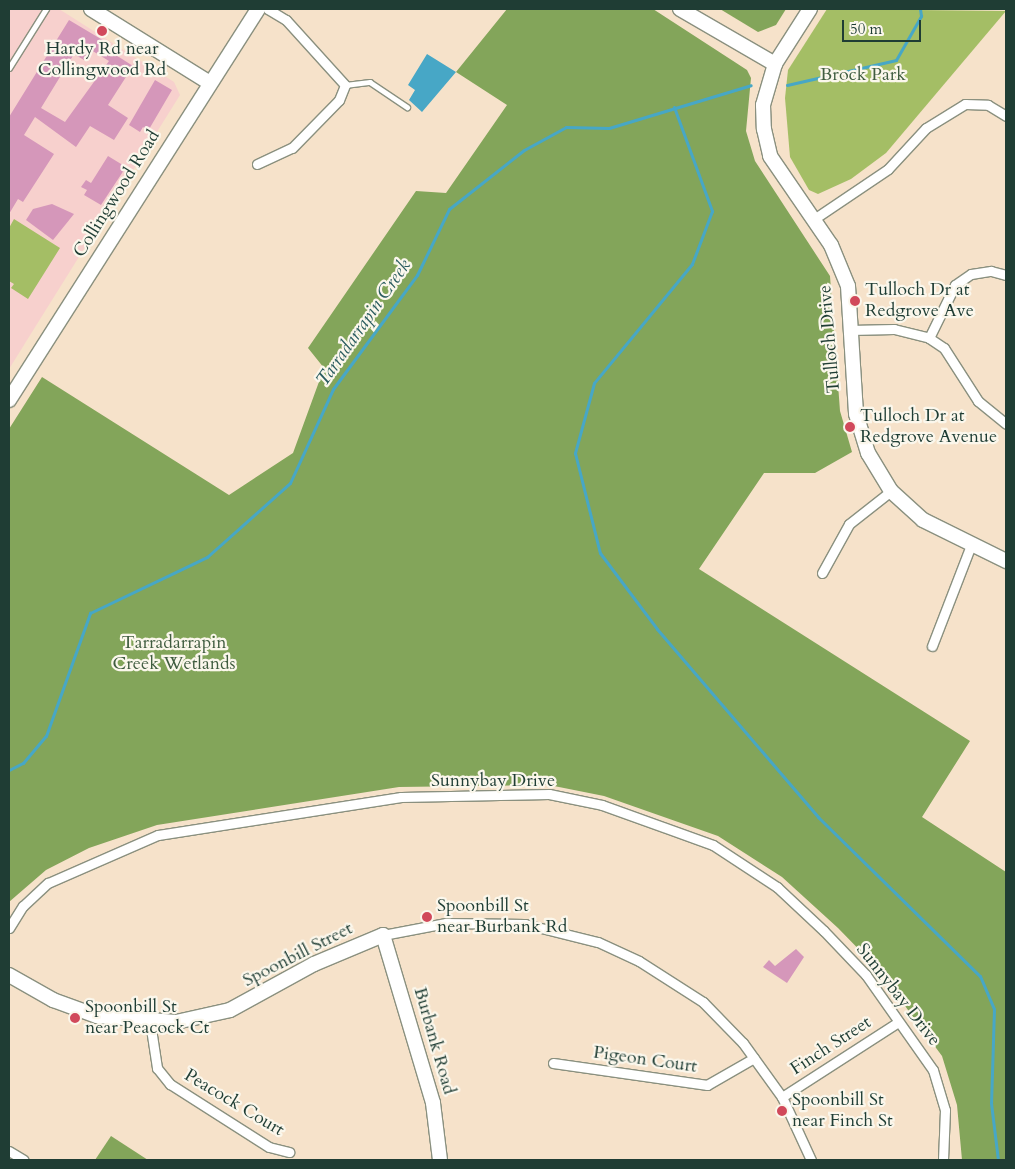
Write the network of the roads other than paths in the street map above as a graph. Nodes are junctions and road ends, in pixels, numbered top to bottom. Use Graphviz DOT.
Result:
graph roads {
  1 [pos="46,9"];
  2 [pos="91,9"];
  3 [pos="258,9"];
  4 [pos="268,9"];
  5 [pos="680,9"];
  6 [pos="810,9"];
  7 [pos="775,64"];
  8 [pos="9,68"];
  9 [pos="210,83"];
  10 [pos="345,85"];
  11 [pos="407,107"];
  12 [pos="1006,116"];
  13 [pos="257,164"];
  14 [pos="814,219"];
  15 [pos="1006,275"];
  16 [pos="850,330"];
  17 [pos="930,338"];
  18 [pos="9,400"];
  19 [pos="1006,424"];
  20 [pos="891,491"];
  21 [pos="971,545"];
  22 [pos="1006,560"];
  23 [pos="822,573"];
  24 [pos="932,646"];
  25 [pos="9,928"];
  26 [pos="383,935"];
  27 [pos="9,975"];
  28 [pos="150,1022"];
  29 [pos="897,1023"];
  30 [pos="754,1058"];
  31 [pos="553,1063"];
  32 [pos="782,1096"];
  33 [pos="9,1151"];
  34 [pos="289,1152"];
  35 [pos="24,1160"];
  36 [pos="443,1160"];
  37 [pos="811,1160"];
  38 [pos="944,1160"];
  1 -- 8 [label="lane"];
  2 -- 9 [label="street"];
  3 -- 9 [label="street, Collingwood Road"];
  4 -- 10 [label="street"];
  5 -- 7 [label="street"];
  6 -- 7 [label="street, Tulloch Drive"];
  7 -- 14 [label="street, Tulloch Drive"];
  9 -- 18 [label="street, Collingwood Road"];
  10 -- 11 [label="lane"];
  10 -- 13 [label="street"];
  12 -- 14 [label="street"];
  14 -- 16 [label="street, Tulloch Drive"];
  15 -- 17 [label="street"];
  16 -- 17 [label="street"];
  16 -- 20 [label="street, Tulloch Drive"];
  17 -- 19 [label="street"];
  20 -- 21 [label="street, Tulloch Drive"];
  20 -- 23 [label="street"];
  21 -- 22 [label="street, Tulloch Drive"];
  21 -- 24 [label="street"];
  25 -- 29 [label="street, Sunnybay Drive"];
  26 -- 28 [label="street, Spoonbill Street"];
  26 -- 30 [label="street, Spoonbill Street"];
  26 -- 36 [label="street, Burbank Road"];
  27 -- 28 [label="street, Spoonbill Street"];
  28 -- 34 [label="street, Peacock Court"];
  29 -- 32 [label="street, Finch Street"];
  29 -- 38 [label="street, Sunnybay Drive"];
  30 -- 31 [label="street, Pigeon Court"];
  30 -- 32 [label="street, Spoonbill Street"];
  32 -- 37 [label="street, Spoonbill Street"];
  33 -- 35 [label="street"];
}
